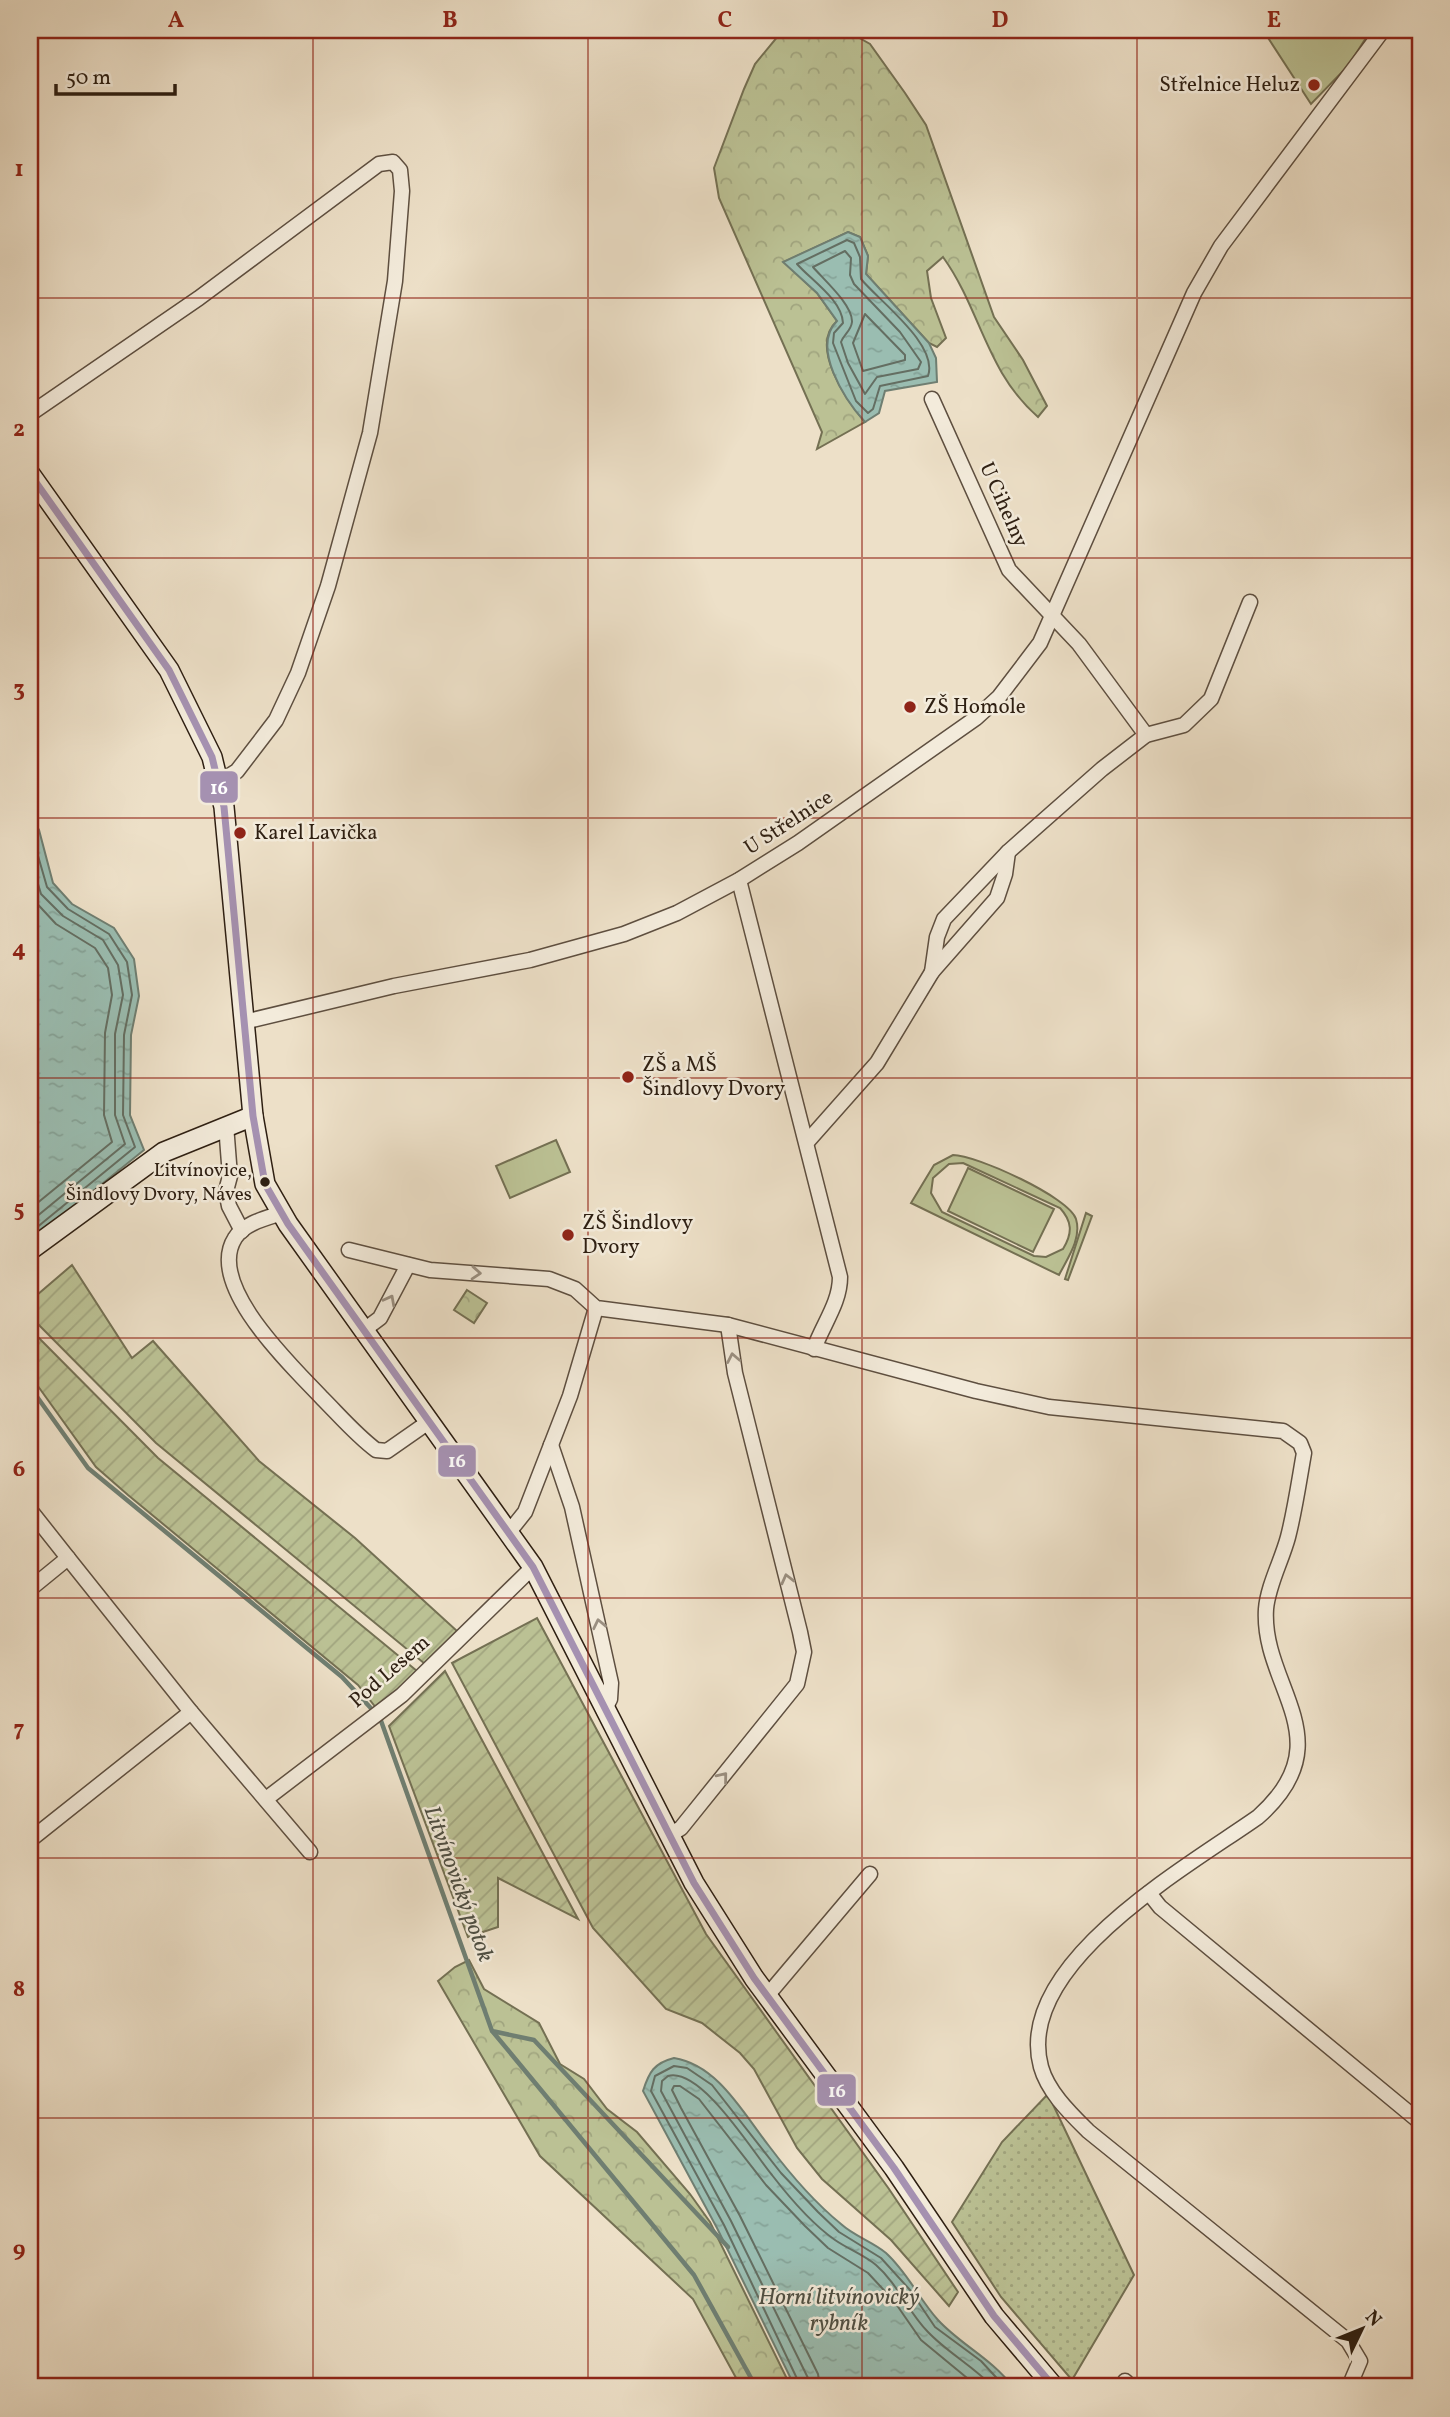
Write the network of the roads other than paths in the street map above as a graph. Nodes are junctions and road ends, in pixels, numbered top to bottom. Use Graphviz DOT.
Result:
graph roads {
  1 [pos="1383,30"];
  2 [pos="932,399"];
  3 [pos="30,414"];
  4 [pos="30,474"];
  5 [pos="1250,602"];
  6 [pos="1053,616"];
  7 [pos="1146,735"];
  8 [pos="220,782"];
  9 [pos="1008,852"];
  10 [pos="739,880"];
  11 [pos="932,972"];
  12 [pos="244,1023"];
  13 [pos="253,1116"];
  14 [pos="226,1125"];
  15 [pos="807,1142"];
  16 [pos="282,1213"];
  17 [pos="242,1231"];
  18 [pos="30,1250"];
  19 [pos="349,1250"];
  20 [pos="408,1265"];
  21 [pos="596,1308"];
  22 [pos="729,1325"];
  23 [pos="364,1330"];
  24 [pos="814,1349"];
  25 [pos="430,1421"];
  26 [pos="551,1446"];
  27 [pos="30,1510"];
  28 [pos="509,1532"];
  29 [pos="68,1558"];
  30 [pos="533,1567"];
  31 [pos="30,1589"];
  32 [pos="604,1711"];
  33 [pos="191,1712"];
  34 [pos="266,1799"];
  35 [pos="670,1835"];
  36 [pos="30,1840"];
  37 [pos="310,1852"];
  38 [pos="870,1874"];
  39 [pos="1149,1893"];
  40 [pos="766,1997"];
  41 [pos="1420,2122"];
  42 [pos="1054,2387"];
  43 [pos="1349,2387"];
  1 -- 6 [label="street, U Střelnice"];
  2 -- 6 [label="street, U Cihelny"];
  3 -- 8 [label="street"];
  4 -- 8 [label="street"];
  5 -- 7 [label="street"];
  6 -- 7 [label="street"];
  6 -- 10 [label="street, U Střelnice"];
  7 -- 9 [label="street"];
  8 -- 12 [label="street"];
  9 -- 11 [label="street"];
  9 -- 11 [label="street"];
  10 -- 12 [label="street"];
  10 -- 15 [label="street, U Střelnice"];
  11 -- 15 [label="street"];
  12 -- 13 [label="street"];
  13 -- 14 [label="street"];
  13 -- 16 [label="street"];
  14 -- 17 [label="street"];
  14 -- 18 [label="street"];
  15 -- 24 [label="street, U Střelnice"];
  16 -- 17 [label="street"];
  16 -- 23 [label="street"];
  17 -- 25 [label="street"];
  19 -- 20 [label="street"];
  20 -- 21 [label="street, one-way"];
  23 -- 20 [label="street, one-way"];
  21 -- 22 [label="street"];
  21 -- 26 [label="street"];
  22 -- 24 [label="street"];
  35 -- 22 [label="street, one-way"];
  23 -- 25 [label="street"];
  24 -- 39 [label="street"];
  25 -- 28 [label="street"];
  26 -- 28 [label="street"];
  32 -- 26 [label="street, one-way"];
  27 -- 29 [label="street"];
  28 -- 30 [label="street"];
  29 -- 31 [label="street"];
  29 -- 33 [label="street"];
  30 -- 32 [label="street"];
  30 -- 34 [label="street, Pod Lesem"];
  32 -- 35 [label="street"];
  33 -- 34 [label="street"];
  33 -- 36 [label="street"];
  34 -- 37 [label="street"];
  35 -- 40 [label="street"];
  38 -- 40 [label="street"];
  39 -- 41 [label="street"];
  39 -- 43 [label="street"];
  40 -- 42 [label="street"];
}
